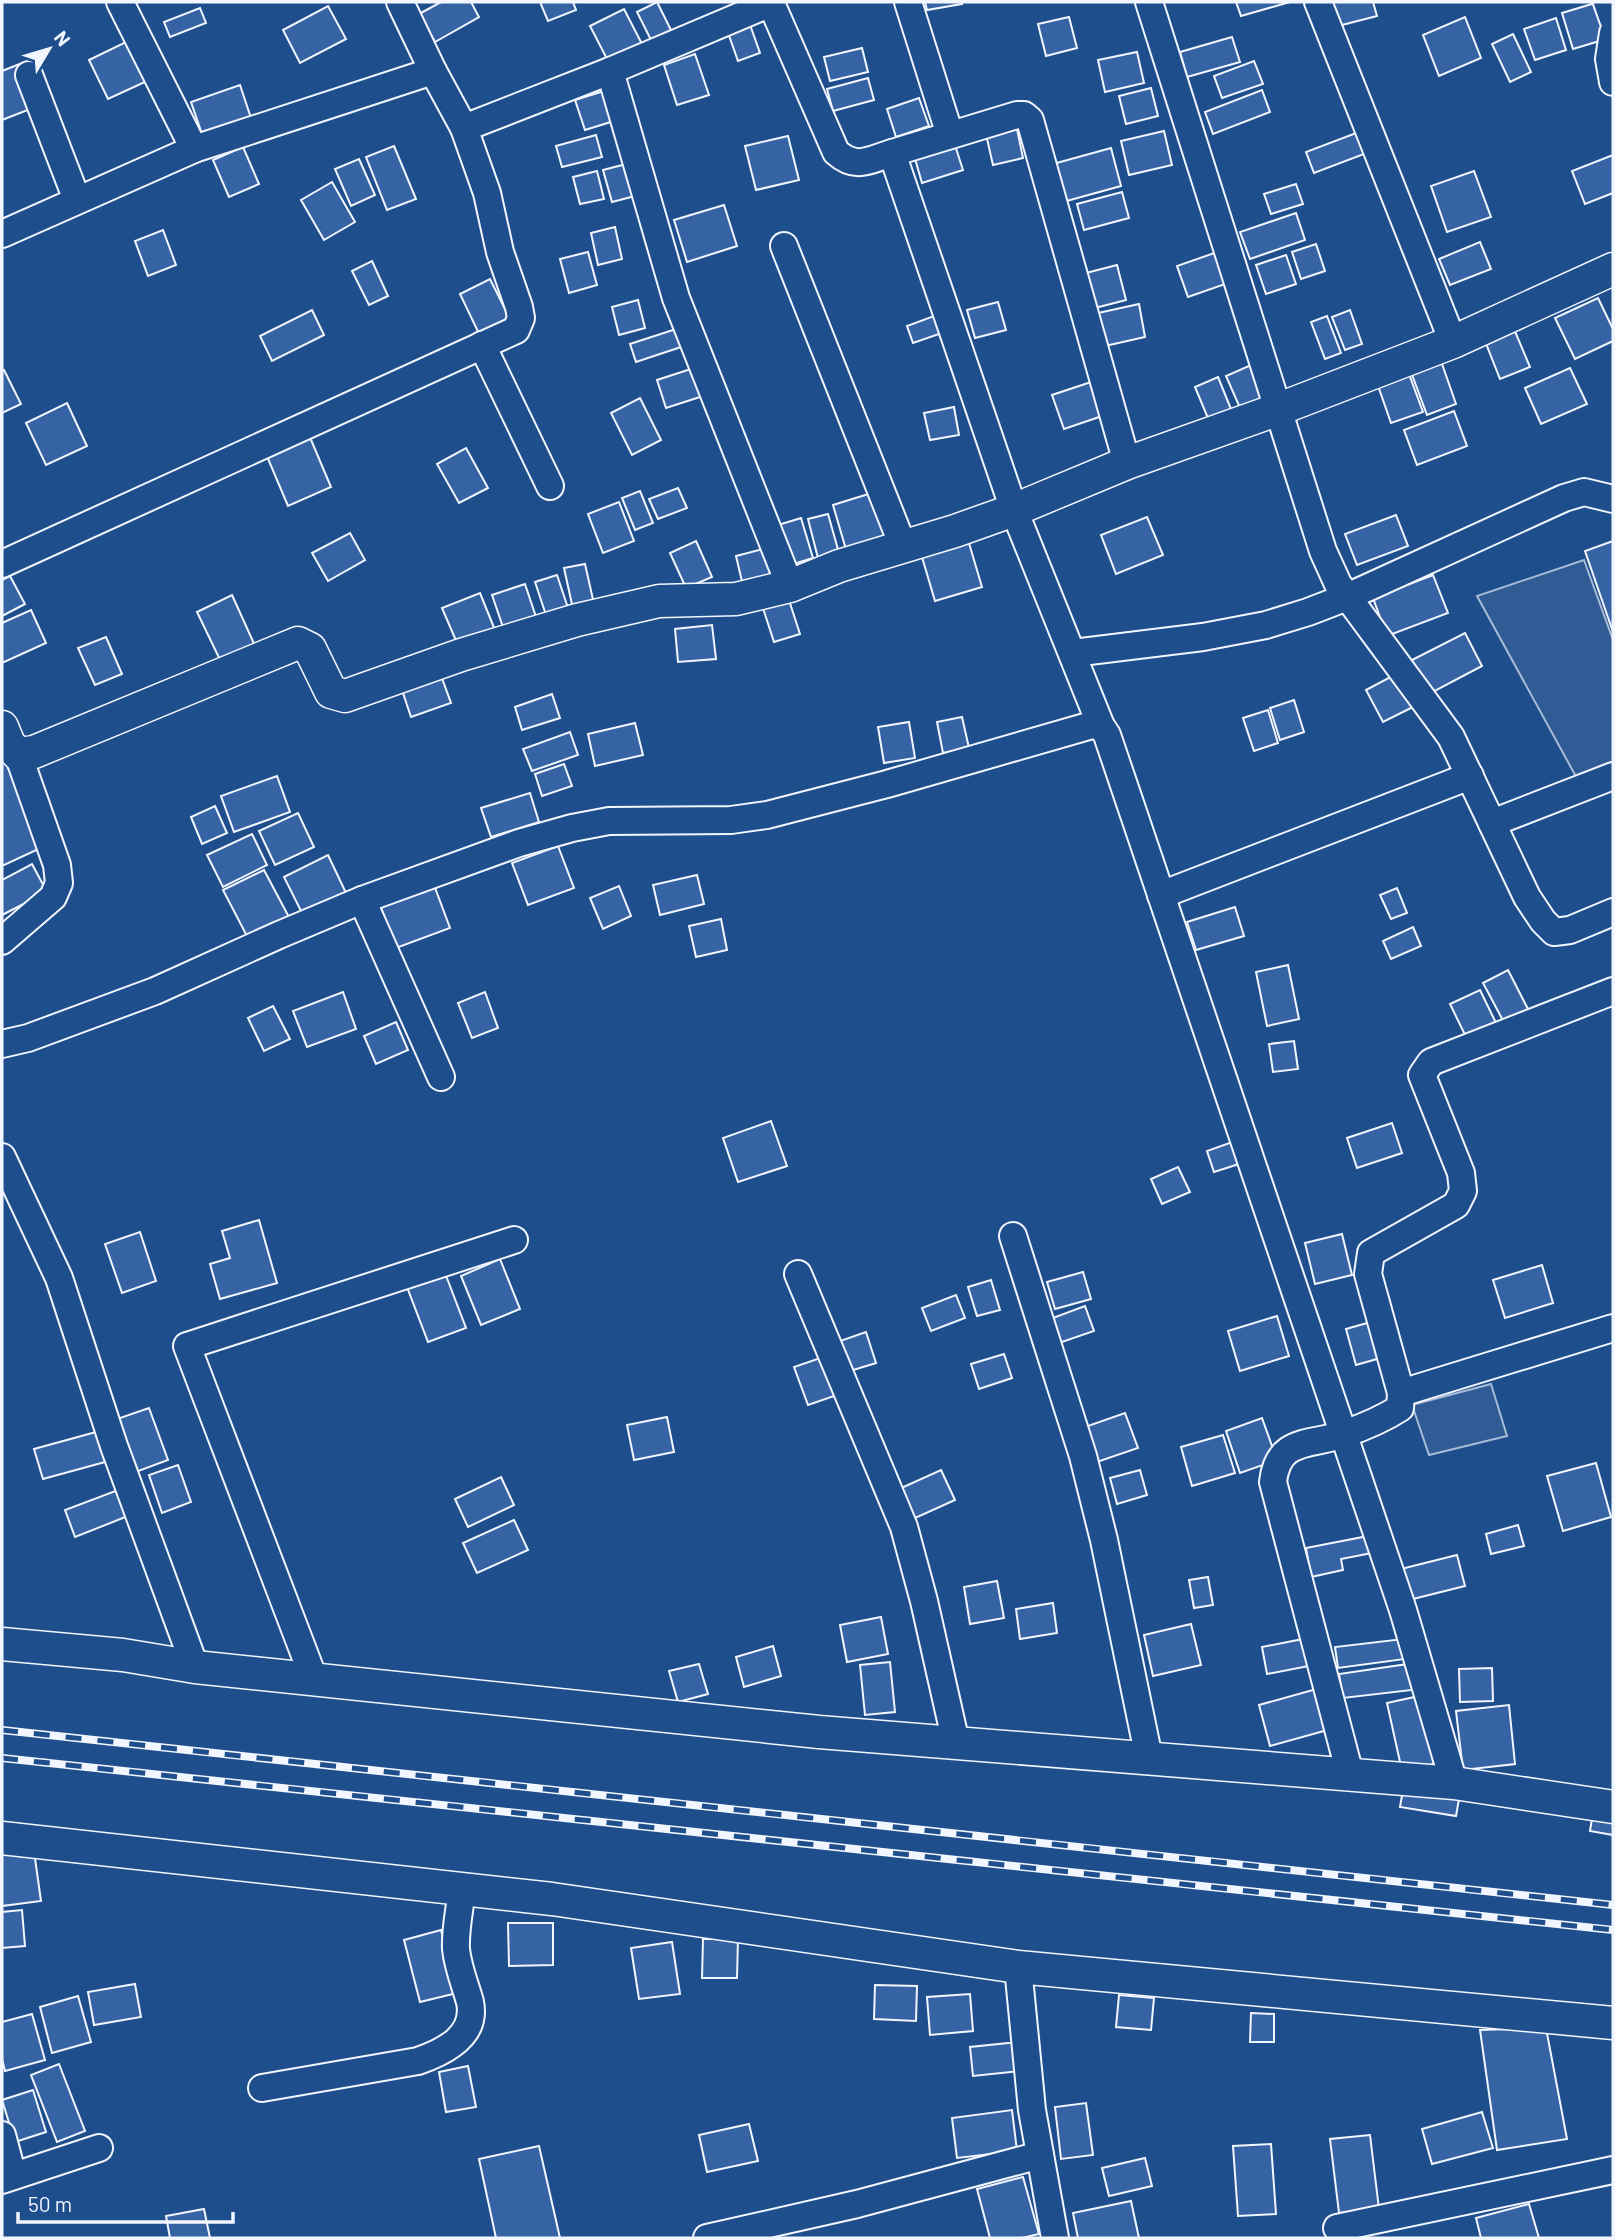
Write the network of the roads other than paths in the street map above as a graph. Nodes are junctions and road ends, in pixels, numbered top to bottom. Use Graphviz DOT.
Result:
graph roads {
  1 [pos="120,2"];
  2 [pos="401,2"];
  3 [pos="771,2"];
  4 [pos="908,2"];
  5 [pos="1149,2"];
  6 [pos="1318,2"];
  7 [pos="1607,2"];
  8 [pos="1613,19"];
  9 [pos="1613,33"];
  10 [pos="433,71"];
  11 [pos="610,71"];
  12 [pos="29,75"];
  13 [pos="1613,82"];
  14 [pos="464,128"];
  15 [pos="950,135"];
  16 [pos="194,149"];
  17 [pos="892,153"];
  18 [pos="77,200"];
  19 [pos="2,234"];
  20 [pos="784,246"];
  21 [pos="1612,272"];
  22 [pos="1453,342"];
  23 [pos="482,345"];
  24 [pos="1279,409"];
  25 [pos="1128,463"];
  26 [pos="550,486"];
  27 [pos="1613,499"];
  28 [pos="1014,510"];
  29 [pos="903,546"];
  30 [pos="2,565"];
  31 [pos="790,586"];
  32 [pos="1347,597"];
  33 [pos="1073,653"];
  34 [pos="1101,726"];
  35 [pos="2,727"];
  36 [pos="18,754"];
  37 [pos="1470,776"];
  38 [pos="1613,776"];
  39 [pos="1492,823"];
  40 [pos="1161,895"];
  41 [pos="362,901"];
  42 [pos="1613,912"];
  43 [pos="2,941"];
  44 [pos="1613,991"];
  45 [pos="2,1044"];
  46 [pos="442,1077"];
  47 [pos="2,1157"];
  48 [pos="1013,1236"];
  49 [pos="514,1240"];
  50 [pos="798,1274"];
  51 [pos="1613,1328"];
  52 [pos="1401,1393"];
  53 [pos="1342,1435"];
  54 [pos="2,1644"];
  55 [pos="195,1667"];
  56 [pos="314,1679"];
  57 [pos="956,1743"];
  58 [pos="1149,1758"];
  59 [pos="1350,1774"];
  60 [pos="1454,1783"];
  61 [pos="1613,1807"];
  62 [pos="2,1838"];
  63 [pos="462,1889"];
  64 [pos="1018,1967"];
  65 [pos="1613,2023"];
  66 [pos="262,2088"];
  67 [pos="2,2136"];
  68 [pos="99,2148"];
  69 [pos="1040,2155"];
  70 [pos="1613,2170"];
  71 [pos="7,2178"];
  72 [pos="1337,2228"];
  73 [pos="707,2238"];
  74 [pos="1055,2238"];
  1 -- 16 [label="street"];
  2 -- 10 [label="street"];
  3 -- 11 [label="street"];
  3 -- 17 [label="street"];
  4 -- 15 [label="street"];
  5 -- 24 [label="street"];
  6 -- 22 [label="street"];
  7 -- 8 [label="street"];
  9 -- 13 [label="street"];
  10 -- 14 [label="street"];
  10 -- 16 [label="street"];
  11 -- 14 [label="street"];
  11 -- 31 [label="street"];
  12 -- 18 [label="street"];
  14 -- 23 [label="street"];
  15 -- 17 [label="street"];
  15 -- 25 [label="street"];
  16 -- 18 [label="street"];
  17 -- 28 [label="street"];
  18 -- 19 [label="street"];
  20 -- 29 [label="street"];
  21 -- 22 [label="street"];
  22 -- 24 [label="street"];
  23 -- 26 [label="street"];
  23 -- 30 [label="street"];
  24 -- 25 [label="street"];
  24 -- 32 [label="street"];
  25 -- 28 [label="street"];
  27 -- 32 [label="street"];
  28 -- 29 [label="street"];
  28 -- 33 [label="street"];
  29 -- 31 [label="street"];
  31 -- 36 [label="street"];
  32 -- 33 [label="street"];
  32 -- 37 [label="street"];
  33 -- 34 [label="street"];
  34 -- 40 [label="street"];
  34 -- 41 [label="street"];
  35 -- 36 [label="street"];
  36 -- 43 [label="street"];
  37 -- 39 [label="street"];
  37 -- 40 [label="street"];
  38 -- 39 [label="street"];
  39 -- 42 [label="street"];
  40 -- 53 [label="street"];
  41 -- 45 [label="street"];
  41 -- 46 [label="street"];
  44 -- 52 [label="street"];
  47 -- 55 [label="street"];
  48 -- 58 [label="street"];
  49 -- 56 [label="street"];
  50 -- 57 [label="street"];
  51 -- 52 [label="street"];
  52 -- 53 [label="street"];
  53 -- 59 [label="street"];
  53 -- 60 [label="street"];
  54 -- 55 [label="street"];
  55 -- 56 [label="street"];
  56 -- 57 [label="street"];
  57 -- 58 [label="street"];
  58 -- 59 [label="street"];
  59 -- 60 [label="street"];
  60 -- 61 [label="street"];
  62 -- 63 [label="street"];
  63 -- 64 [label="street"];
  63 -- 66 [label="street"];
  64 -- 65 [label="street"];
  64 -- 69 [label="street"];
  67 -- 71 [label="street"];
  68 -- 71 [label="street"];
  69 -- 73 [label="street"];
  69 -- 74 [label="street"];
  70 -- 72 [label="street"];
}
